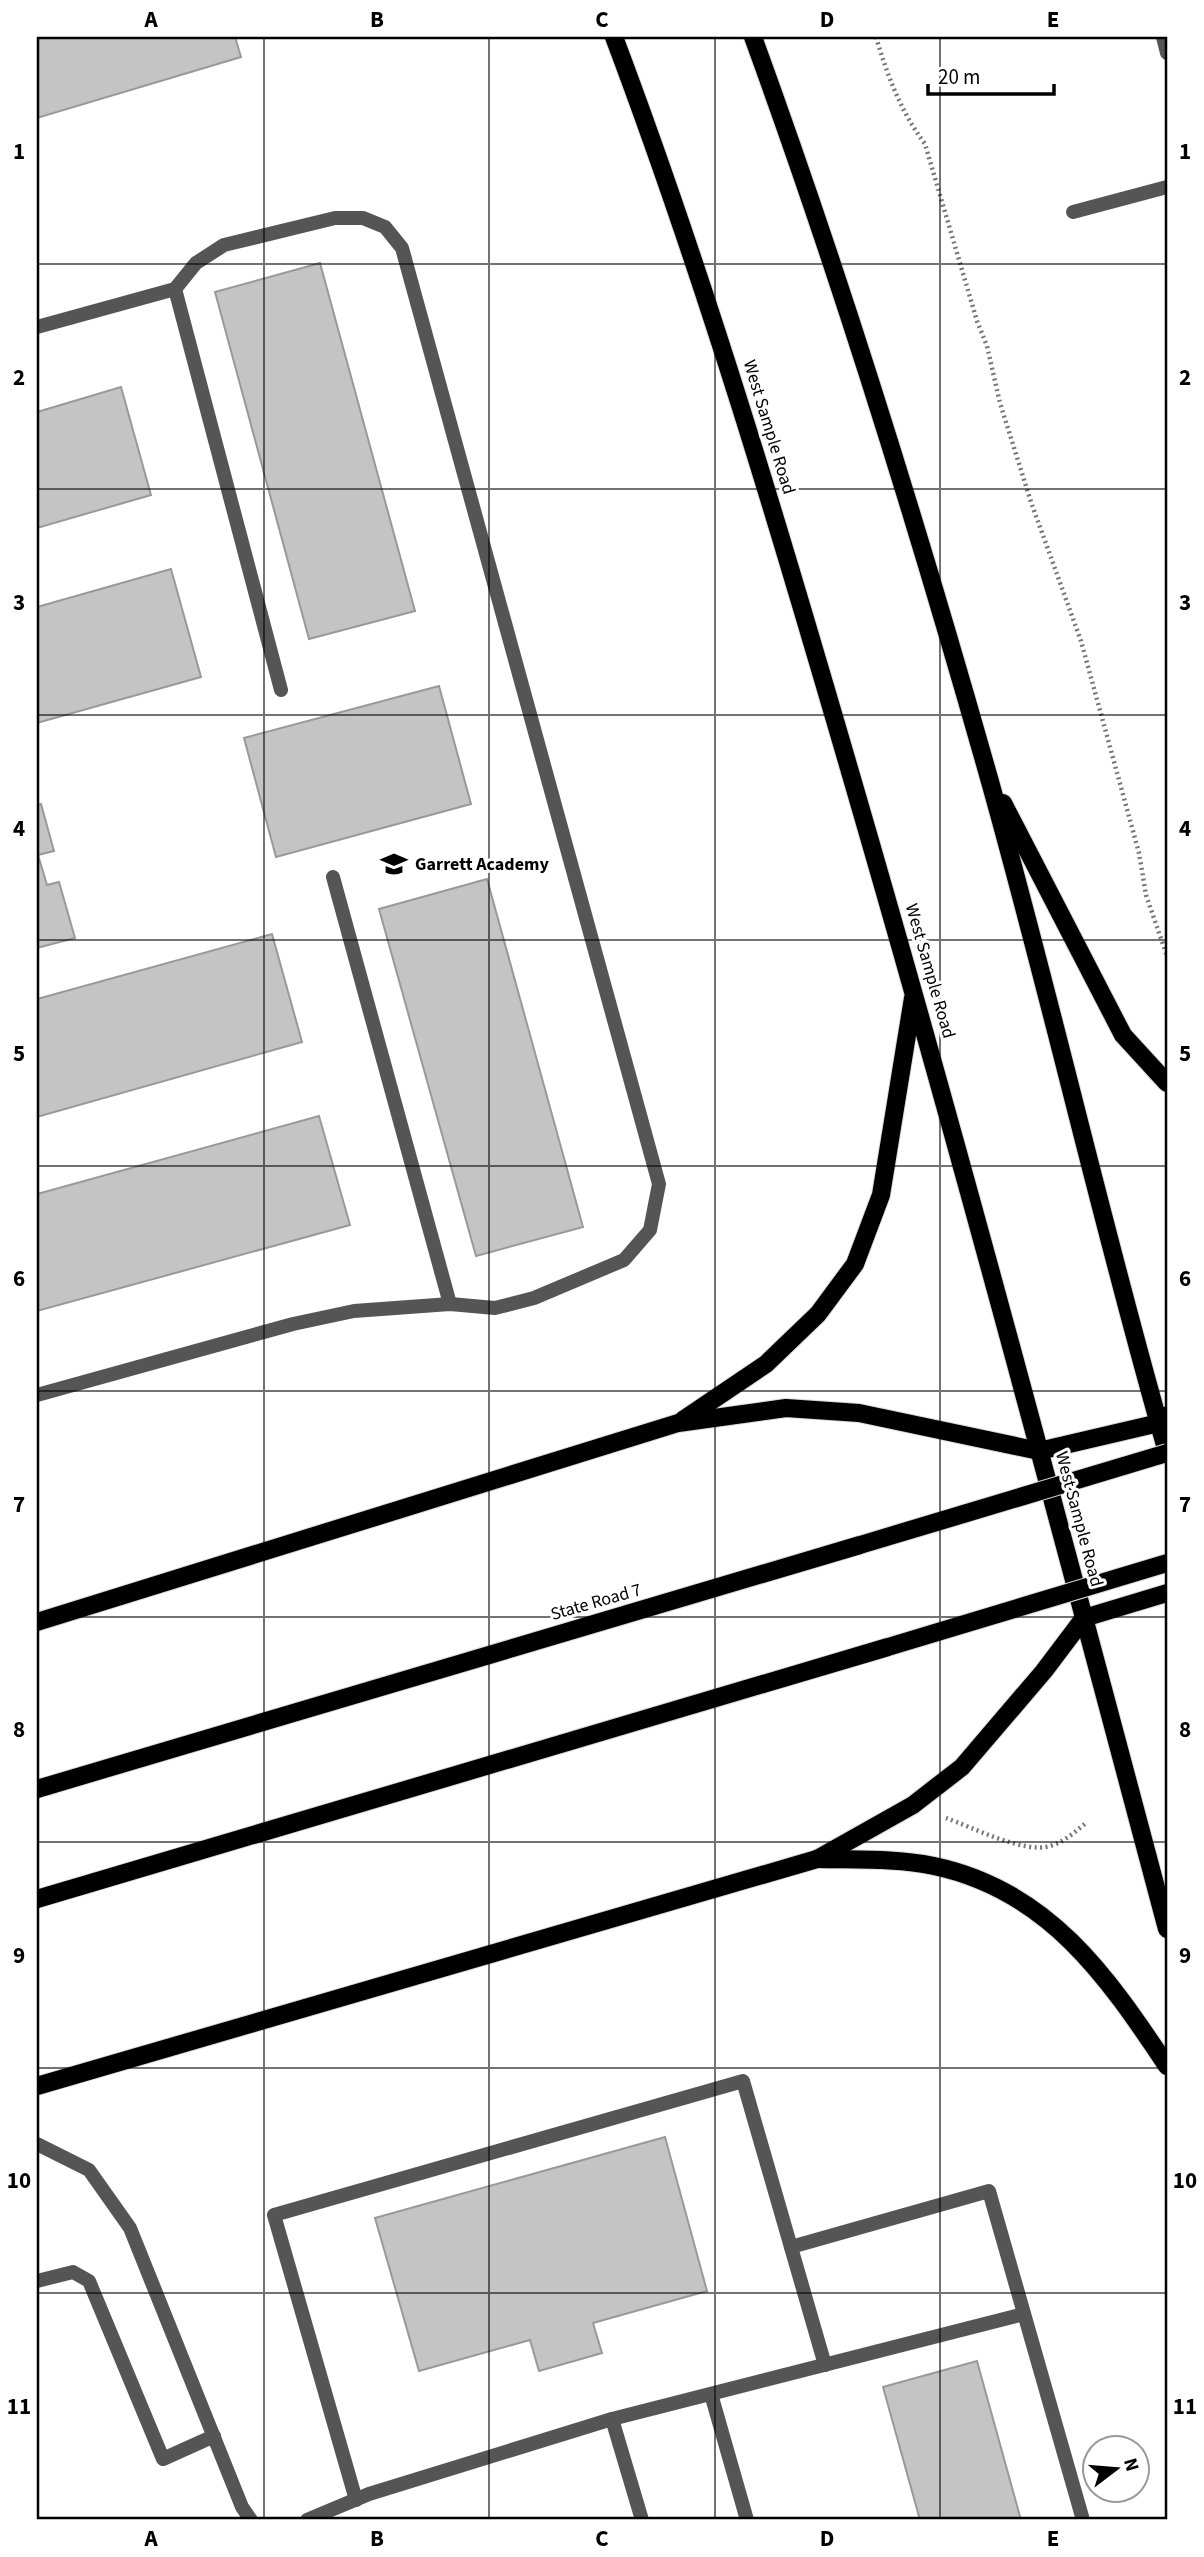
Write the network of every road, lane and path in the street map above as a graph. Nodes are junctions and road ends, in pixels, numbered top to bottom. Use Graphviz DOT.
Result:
graph roads {
  1 [pos="614,37"];
  2 [pos="754,37"];
  3 [pos="876,37"];
  4 [pos="1163,37"];
  5 [pos="1167,53"];
  6 [pos="1167,187"];
  7 [pos="1073,212"];
  8 [pos="176,289"];
  9 [pos="37,327"];
  10 [pos="281,690"];
  11 [pos="987,772"];
  12 [pos="333,877"];
  13 [pos="1167,956"];
  14 [pos="914,991"];
  15 [pos="1167,1083"];
  16 [pos="450,1304"];
  17 [pos="37,1395"];
  18 [pos="1163,1418"];
  19 [pos="678,1423"];
  20 [pos="1039,1451"];
  21 [pos="1167,1453"];
  22 [pos="1167,1563"];
  23 [pos="1167,1593"];
  24 [pos="1084,1618"];
  25 [pos="37,1622"];
  26 [pos="37,1789"];
  27 [pos="946,1818"];
  28 [pos="1086,1823"];
  29 [pos="817,1858"];
  30 [pos="37,1899"];
  31 [pos="1167,1929"];
  32 [pos="1167,2066"];
  33 [pos="37,2085"];
  34 [pos="37,2144"];
  35 [pos="791,2247"];
  36 [pos="37,2281"];
  37 [pos="1024,2314"];
  38 [pos="825,2365"];
  39 [pos="711,2394"];
  40 [pos="612,2419"];
  41 [pos="214,2436"];
  42 [pos="356,2500"];
  43 [pos="251,2520"];
  44 [pos="307,2520"];
  45 [pos="642,2520"];
  46 [pos="747,2520"];
  47 [pos="1083,2520"];
  1 -- 14 [label="main road, West Sample Road"];
  2 -- 11 [label="main road"];
  3 -- 13 [label="path"];
  4 -- 5 [label="lane"];
  6 -- 7 [label="lane"];
  8 -- 9 [label="lane"];
  8 -- 10 [label="lane"];
  8 -- 16 [label="lane"];
  11 -- 15 [label="main road"];
  11 -- 18 [label="main road"];
  12 -- 16 [label="lane"];
  14 -- 19 [label="main road"];
  14 -- 20 [label="main road, West Sample Road"];
  16 -- 17 [label="lane"];
  18 -- 20 [label="main road"];
  18 -- 21 [label="main road"];
  19 -- 20 [label="main road"];
  19 -- 25 [label="main road"];
  20 -- 24 [label="main road, West Sample Road"];
  21 -- 26 [label="main road, State Road 7, bridge"];
  22 -- 30 [label="main road, bridge"];
  23 -- 24 [label="main road"];
  24 -- 29 [label="main road"];
  24 -- 31 [label="main road, West Sample Road"];
  27 -- 28 [label="path"];
  29 -- 32 [label="main road"];
  29 -- 33 [label="main road"];
  34 -- 41 [label="lane"];
  35 -- 37 [label="lane"];
  35 -- 38 [label="lane"];
  35 -- 42 [label="lane"];
  36 -- 41 [label="lane"];
  37 -- 38 [label="lane"];
  37 -- 47 [label="lane"];
  38 -- 39 [label="lane"];
  39 -- 40 [label="lane"];
  39 -- 46 [label="lane"];
  40 -- 42 [label="lane"];
  40 -- 45 [label="lane"];
  41 -- 43 [label="lane"];
  42 -- 44 [label="lane"];
}
